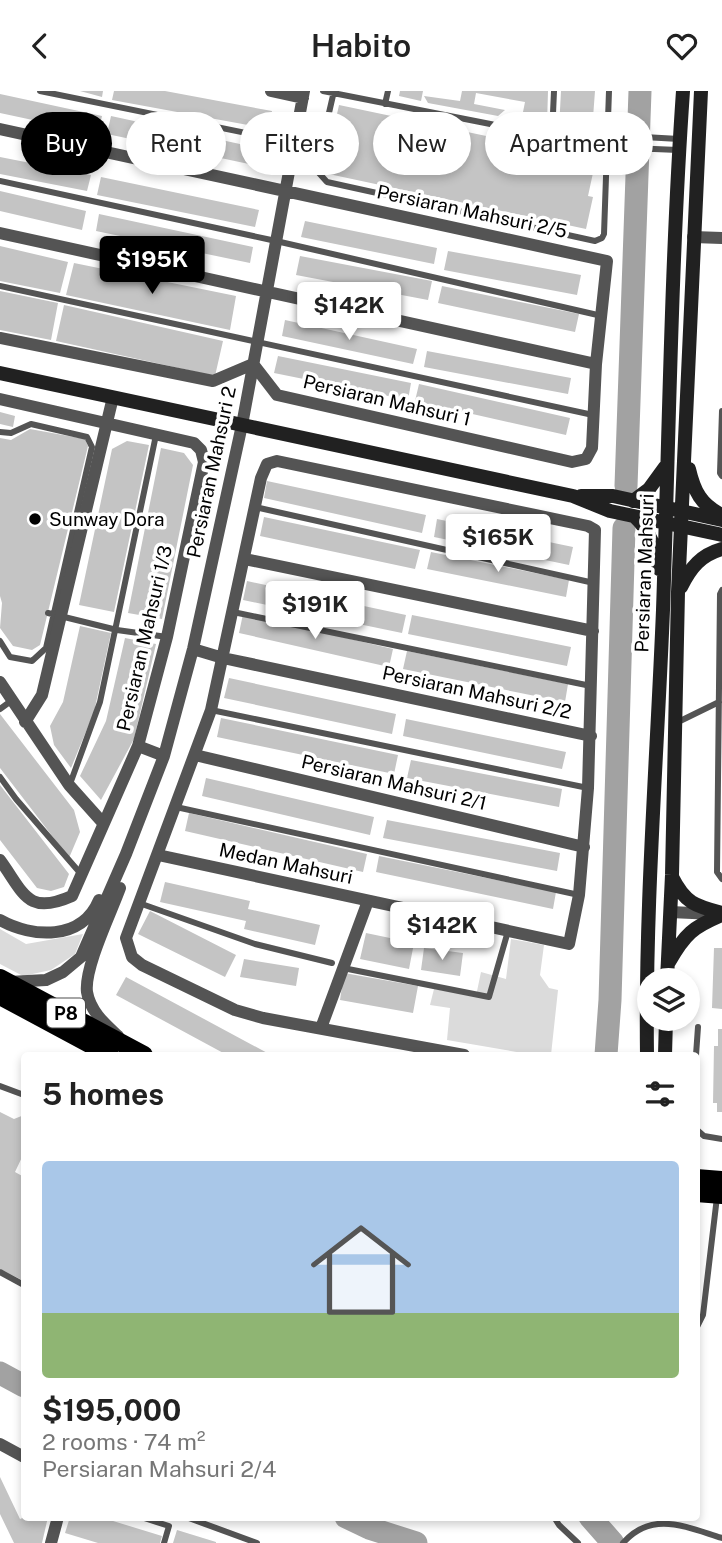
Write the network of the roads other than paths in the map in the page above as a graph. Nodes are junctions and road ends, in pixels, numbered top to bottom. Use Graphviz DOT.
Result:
graph roads {
  1 [pos="40,91"];
  2 [pos="271,91"];
  3 [pos="323,91"];
  4 [pos="388,91"];
  5 [pos="555,91"];
  6 [pos="609,91"];
  7 [pos="683,91"];
  8 [pos="701,91"];
  9 [pos="333,92"];
  10 [pos="304,95"];
  11 [pos="384,104"];
  12 [pos="554,112"];
  13 [pos="608,112"];
  14 [pos="485,123"];
  15 [pos="0,129"];
  16 [pos="240,132"];
  17 [pos="653,138"];
  18 [pos="679,142"];
  19 [pos="653,147"];
  20 [pos="289,175"];
  21 [pos="606,175"];
  22 [pos="0,181"];
  23 [pos="286,190"];
  24 [pos="0,233"];
  25 [pos="693,237"];
  26 [pos="722,238"];
  27 [pos="276,241"];
  28 [pos="607,261"];
  29 [pos="0,286"];
  30 [pos="267,292"];
  31 [pos="602,316"];
  32 [pos="0,338"];
  33 [pos="257,343"];
  34 [pos="253,364"];
  35 [pos="596,365"];
  36 [pos="0,373"];
  37 [pos="113,397"];
  38 [pos="0,399"];
  39 [pos="722,411"];
  40 [pos="595,416"];
  41 [pos="107,423"];
  42 [pos="242,425"];
  43 [pos="0,432"];
  44 [pos="157,433"];
  45 [pos="684,447"];
  46 [pos="666,464"];
  47 [pos="722,476"];
  48 [pos="255,507"];
  49 [pos="633,509"];
  50 [pos="666,515"];
  51 [pos="722,517"];
  52 [pos="682,519"];
  53 [pos="722,535"];
  54 [pos="722,549"];
  55 [pos="245,559"];
  56 [pos="594,583"];
  57 [pos="722,590"];
  58 [pos="671,593"];
  59 [pos="233,612"];
  60 [pos="54,615"];
  61 [pos="117,629"];
  62 [pos="593,631"];
  63 [pos="167,637"];
  64 [pos="0,641"];
  65 [pos="192,649"];
  66 [pos="223,657"];
  67 [pos="0,682"];
  68 [pos="592,686"];
  69 [pos="719,702"];
  70 [pos="6,705"];
  71 [pos="211,710"];
  72 [pos="25,722"];
  73 [pos="675,723"];
  74 [pos="590,736"];
  75 [pos="138,746"];
  76 [pos="195,755"];
  77 [pos="164,756"];
  78 [pos="0,777"];
  79 [pos="69,785"];
  80 [pos="589,788"];
  81 [pos="176,807"];
  82 [pos="103,823"];
  83 [pos="584,847"];
  84 [pos="127,854"];
  85 [pos="158,855"];
  86 [pos="0,860"];
  87 [pos="652,861"];
  88 [pos="82,874"];
  89 [pos="672,876"];
  90 [pos="722,879"];
  91 [pos="579,895"];
  92 [pos="368,901"];
  93 [pos="139,904"];
  94 [pos="670,912"];
  95 [pos="722,914"];
  96 [pos="0,920"];
  97 [pos="508,931"];
  98 [pos="337,965"];
  99 [pos="649,968"];
  100 [pos="653,968"];
  101 [pos="667,968"];
  102 [pos="670,968"];
  103 [pos="2,986"];
  104 [pos="321,1028"];
  105 [pos="647,1031"];
  106 [pos="665,1031"];
  107 [pos="698,1031"];
  108 [pos="105,1052"];
  109 [pos="138,1052"];
  110 [pos="448,1052"];
  111 [pos="647,1052"];
  112 [pos="664,1052"];
  113 [pos="696,1052"];
  114 [pos="0,1086"];
  115 [pos="21,1094"];
  116 [pos="700,1132"];
  117 [pos="722,1139"];
  118 [pos="700,1173"];
  119 [pos="700,1180"];
  120 [pos="719,1187"];
  121 [pos="700,1192"];
  122 [pos="0,1272"];
  123 [pos="21,1283"];
  124 [pos="700,1321"];
  125 [pos="0,1444"];
  126 [pos="21,1455"];
  127 [pos="57,1521"];
  128 [pos="153,1521"];
  129 [pos="197,1521"];
  130 [pos="556,1521"];
  131 [pos="722,1538"];
  132 [pos="53,1542"];
  133 [pos="164,1543"];
  134 [pos="257,1543"];
  135 [pos="578,1543"];
  136 [pos="623,1543"];
  1 -- 16 [label="lane"];
  2 -- 10 [label="street"];
  3 -- 9 [label="lane"];
  4 -- 11 [label="lane"];
  5 -- 12 [label="lane"];
  6 -- 13 [label="lane"];
  7 -- 18 [label="street, Persiaran Mahsuri"];
  8 -- 25 [label="street, Persiaran Mahsuri"];
  9 -- 11 [label="lane"];
  9 -- 21 [label="lane"];
  11 -- 14 [label="lane"];
  15 -- 23 [label="street, Persiaran Mahsuri 2/5"];
  17 -- 18 [label="lane"];
  18 -- 19 [label="lane"];
  18 -- 46 [label="street, Persiaran Mahsuri"];
  20 -- 23 [label="street, Persiaran Mahsuri 2"];
  22 -- 27 [label="lane"];
  23 -- 27 [label="street, Persiaran Mahsuri 2"];
  23 -- 28 [label="street, Persiaran Mahsuri 2/5"];
  24 -- 30 [label="street"];
  25 -- 26 [label="street"];
  25 -- 45 [label="street, Persiaran Mahsuri"];
  27 -- 30 [label="street, Persiaran Mahsuri 2"];
  27 -- 31 [label="lane"];
  28 -- 31 [label="street, Persiaran Mahsuri 1"];
  29 -- 33 [label="lane"];
  30 -- 33 [label="street, Persiaran Mahsuri 2"];
  30 -- 35 [label="street"];
  31 -- 35 [label="street, Persiaran Mahsuri 1"];
  32 -- 34 [label="street"];
  33 -- 34 [label="street, Persiaran Mahsuri 2"];
  33 -- 40 [label="lane"];
  34 -- 40 [label="street, Persiaran Mahsuri 1"];
  34 -- 42 [label="street, Persiaran Mahsuri 2"];
  35 -- 40 [label="street, Persiaran Mahsuri 1"];
  36 -- 37 [label="street"];
  37 -- 41 [label="street"];
  37 -- 42 [label="street"];
  38 -- 41 [label="street, Persiaran Mahsuri 1/3"];
  39 -- 47 [label="lane"];
  41 -- 44 [label="street, Persiaran Mahsuri 1/3"];
  41 -- 60 [label="street"];
  42 -- 49 [label="street"];
  42 -- 65 [label="street, Persiaran Mahsuri 2"];
  43 -- 60 [label="lane"];
  44 -- 61 [label="lane"];
  44 -- 63 [label="street, Persiaran Mahsuri 1/3"];
  45 -- 51 [label="street"];
  45 -- 52 [label="street, Persiaran Mahsuri"];
  46 -- 49 [label="street"];
  46 -- 50 [label="street, Persiaran Mahsuri"];
  48 -- 55 [label="street"];
  48 -- 56 [label="lane"];
  48 -- 56 [label="street"];
  49 -- 50 [label="street"];
  49 -- 58 [label="street"];
  50 -- 52 [label="street"];
  50 -- 58 [label="street, Persiaran Mahsuri"];
  51 -- 52 [label="street"];
  52 -- 53 [label="street"];
  52 -- 58 [label="street, Persiaran Mahsuri"];
  54 -- 58 [label="street"];
  55 -- 59 [label="street"];
  55 -- 62 [label="street"];
  56 -- 62 [label="street"];
  57 -- 69 [label="lane"];
  58 -- 73 [label="street, Persiaran Mahsuri"];
  58 -- 87 [label="street, Persiaran Mahsuri"];
  59 -- 66 [label="street"];
  59 -- 68 [label="lane"];
  60 -- 61 [label="lane"];
  60 -- 64 [label="lane"];
  60 -- 72 [label="street"];
  61 -- 63 [label="lane"];
  61 -- 79 [label="lane"];
  62 -- 68 [label="street"];
  63 -- 75 [label="street, Persiaran Mahsuri 1/3"];
  65 -- 66 [label="street, Persiaran Mahsuri 2/2"];
  65 -- 77 [label="street, Persiaran Mahsuri 2"];
  66 -- 71 [label="street"];
  66 -- 74 [label="street, Persiaran Mahsuri 2/2"];
  67 -- 70 [label="street"];
  68 -- 74 [label="street"];
  69 -- 73 [label="lane"];
  69 -- 90 [label="lane"];
  70 -- 72 [label="street"];
  71 -- 76 [label="street"];
  71 -- 80 [label="lane"];
  72 -- 79 [label="street"];
  73 -- 89 [label="street, Persiaran Mahsuri"];
  74 -- 80 [label="street"];
  75 -- 77 [label="street"];
  75 -- 82 [label="street, Persiaran Mahsuri 1/3"];
  76 -- 81 [label="street"];
  76 -- 83 [label="street, Persiaran Mahsuri 2/1"];
  77 -- 84 [label="street, Persiaran Mahsuri 2"];
  78 -- 88 [label="lane"];
  79 -- 82 [label="street"];
  80 -- 83 [label="street"];
  81 -- 85 [label="street"];
  81 -- 91 [label="lane"];
  82 -- 88 [label="street, Persiaran Mahsuri 1/3"];
  83 -- 91 [label="street"];
  84 -- 96 [label="street"];
  84 -- 103 [label="street"];
  84 -- 109 [label="street"];
  85 -- 92 [label="street, Medan Mahsuri"];
  85 -- 93 [label="street"];
  86 -- 88 [label="street, Persiaran Mahsuri 1/3"];
  87 -- 94 [label="street"];
  87 -- 99 [label="street, Persiaran Mahsuri"];
  89 -- 94 [label="street, Persiaran Mahsuri"];
  89 -- 95 [label="street"];
  91 -- 97 [label="street, Medan Mahsuri"];
  92 -- 97 [label="street, Medan Mahsuri"];
  92 -- 98 [label="street"];
  93 -- 98 [label="lane"];
  93 -- 104 [label="street"];
  94 -- 95 [label="street"];
  94 -- 100 [label="street"];
  94 -- 101 [label="street, Persiaran Mahsuri"];
  95 -- 102 [label="street"];
  97 -- 98 [label="lane"];
  98 -- 104 [label="street"];
  103 -- 108 [label="main road, P8"];
  103 -- 109 [label="main road, P8"];
  104 -- 110 [label="street"];
  105 -- 111 [label="street, Persiaran Mahsuri"];
  106 -- 112 [label="street"];
  107 -- 113 [label="lane"];
  114 -- 115 [label="lane"];
  116 -- 117 [label="lane"];
  118 -- 120 [label="main road"];
  119 -- 120 [label="main road"];
  120 -- 121 [label="main road"];
  120 -- 124 [label="lane"];
  122 -- 123 [label="lane"];
  125 -- 126 [label="street"];
  127 -- 132 [label="street"];
  128 -- 133 [label="lane"];
  129 -- 134 [label="lane"];
  130 -- 135 [label="lane"];
  131 -- 136 [label="lane"];
}
